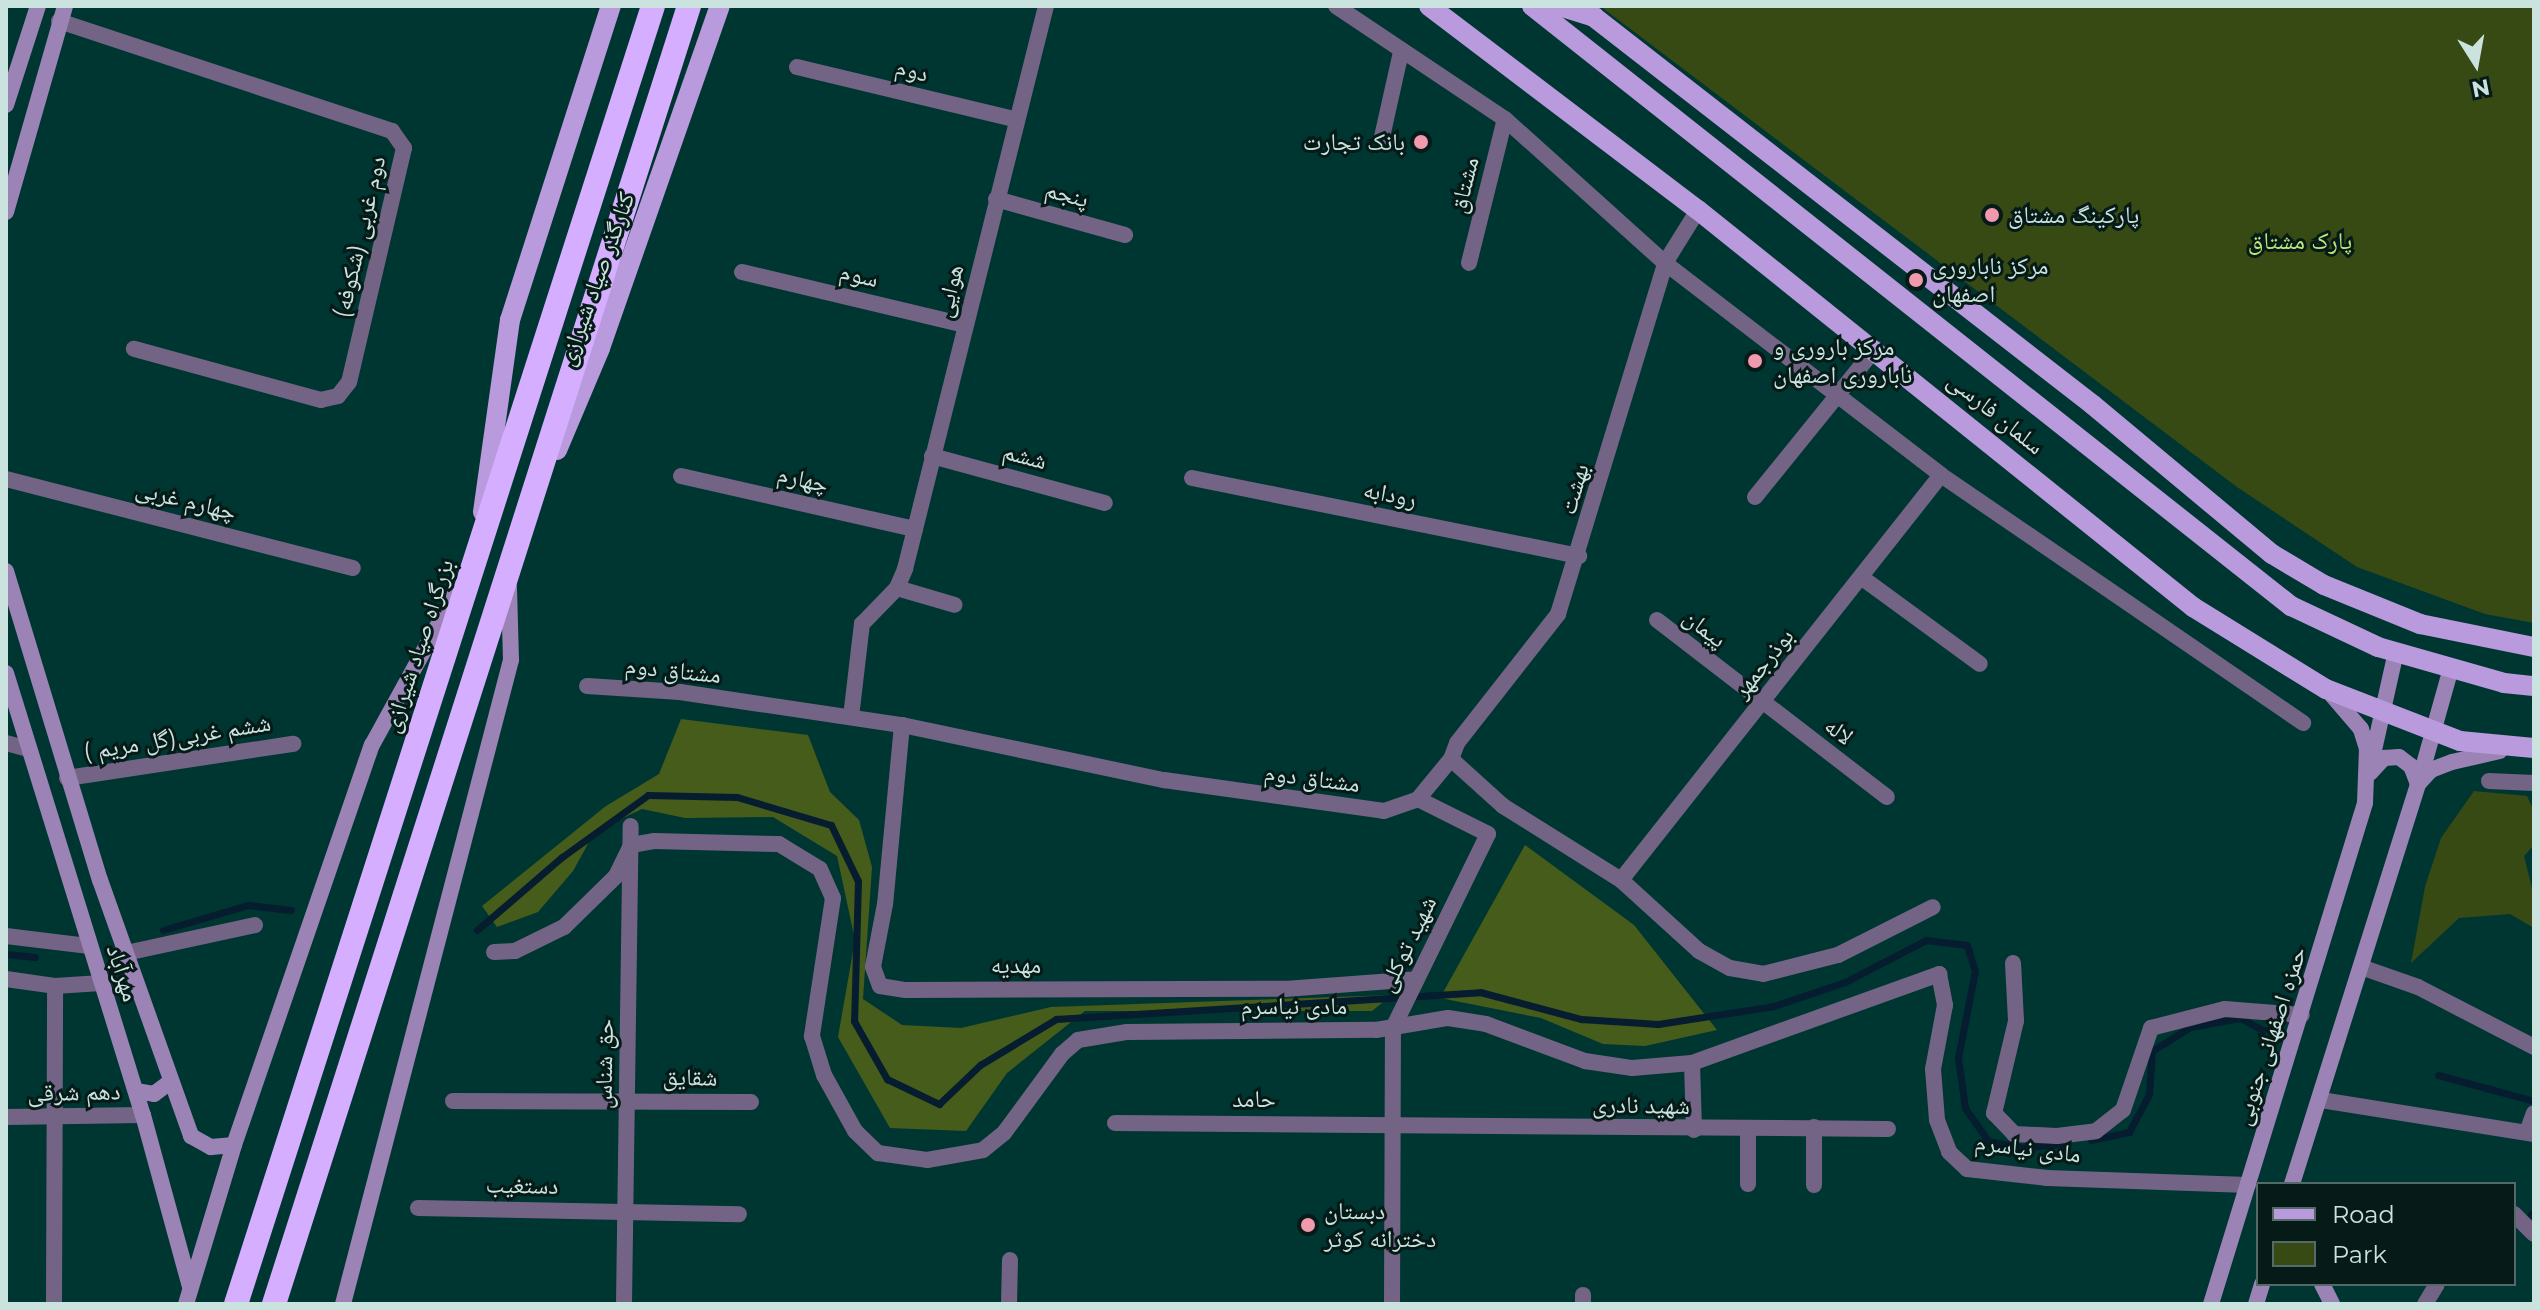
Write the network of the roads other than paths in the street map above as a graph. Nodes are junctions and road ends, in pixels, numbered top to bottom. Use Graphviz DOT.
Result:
graph roads {
  1 [pos="38,6"];
  2 [pos="611,6"];
  3 [pos="653,6"];
  4 [pos="689,6"];
  5 [pos="720,6"];
  6 [pos="1046,6"];
  7 [pos="1336,6"];
  8 [pos="1429,6"];
  9 [pos="1532,6"];
  10 [pos="1559,6"];
  11 [pos="62,14"];
  12 [pos="1401,52"];
  13 [pos="797,67"];
  14 [pos="6,105"];
  15 [pos="1505,119"];
  16 [pos="1017,120"];
  17 [pos="1382,137"];
  18 [pos="996,199"];
  19 [pos="1698,210"];
  20 [pos="6,212"];
  21 [pos="1125,235"];
  22 [pos="1469,263"];
  23 [pos="1665,263"];
  24 [pos="742,272"];
  25 [pos="965,325"];
  26 [pos="134,349"];
  27 [pos="1875,349"];
  28 [pos="1838,394"];
  29 [pos="932,456"];
  30 [pos="1941,475"];
  31 [pos="681,476"];
  32 [pos="1192,478"];
  33 [pos="6,479"];
  34 [pos="1755,497"];
  35 [pos="1105,503"];
  36 [pos="915,529"];
  37 [pos="476,555"];
  38 [pos="1579,556"];
  39 [pos="508,564"];
  40 [pos="353,568"];
  41 [pos="6,571"];
  42 [pos="1861,577"];
  43 [pos="897,588"];
  44 [pos="955,605"];
  45 [pos="1657,620"];
  46 [pos="2534,647"];
  47 [pos="2396,652"];
  48 [pos="1980,664"];
  49 [pos="2451,668"];
  50 [pos="6,673"];
  51 [pos="587,686"];
  52 [pos="2534,686"];
  53 [pos="2326,689"];
  54 [pos="1762,703"];
  55 [pos="2382,711"];
  56 [pos="851,717"];
  57 [pos="2303,723"];
  58 [pos="902,725"];
  59 [pos="2433,731"];
  60 [pos="6,743"];
  61 [pos="293,744"];
  62 [pos="2531,747"];
  63 [pos="29,749"];
  64 [pos="1451,759"];
  65 [pos="67,778"];
  66 [pos="2367,780"];
  67 [pos="2489,781"];
  68 [pos="2534,783"];
  69 [pos="2418,784"];
  70 [pos="1887,797"];
  71 [pos="1418,799"];
  72 [pos="631,826"];
  73 [pos="631,845"];
  74 [pos="1621,880"];
  75 [pos="1933,907"];
  76 [pos="255,925"];
  77 [pos="6,936"];
  78 [pos="89,946"];
  79 [pos="494,952"];
  80 [pos="126,953"];
  81 [pos="2013,963"];
  82 [pos="2361,967"];
  83 [pos="6,979"];
  84 [pos="1417,979"];
  85 [pos="101,983"];
  86 [pos="55,986"];
  87 [pos="2302,1015"];
  88 [pos="1393,1028"];
  89 [pos="2534,1047"];
  90 [pos="1692,1063"];
  91 [pos="171,1081"];
  92 [pos="136,1091"];
  93 [pos="628,1099"];
  94 [pos="2321,1100"];
  95 [pos="453,1101"];
  96 [pos="751,1102"];
  97 [pos="2534,1113"];
  98 [pos="143,1115"];
  99 [pos="6,1117"];
  100 [pos="54,1118"];
  101 [pos="1115,1123"];
  102 [pos="1393,1123"];
  103 [pos="1814,1127"];
  104 [pos="1748,1128"];
  105 [pos="1888,1129"];
  106 [pos="1694,1130"];
  107 [pos="2530,1133"];
  108 [pos="234,1145"];
  109 [pos="2294,1180"];
  110 [pos="1748,1184"];
  111 [pos="1814,1185"];
  112 [pos="2248,1185"];
  113 [pos="418,1208"];
  114 [pos="626,1211"];
  115 [pos="739,1214"];
  116 [pos="2516,1216"];
  117 [pos="2534,1234"];
  118 [pos="1010,1260"];
  119 [pos="2323,1286"];
  120 [pos="188,1296"];
  121 [pos="54,1304"];
  122 [pos="236,1304"];
  123 [pos="274,1304"];
  124 [pos="343,1304"];
  125 [pos="624,1304"];
  126 [pos="1009,1304"];
  127 [pos="1392,1304"];
  128 [pos="2211,1304"];
  129 [pos="2332,1304"];
  1 -- 14 [label="main road"];
  2 -- 37 [label="main road"];
  3 -- 37 [label="highway, بزرگراه صیاد شیرازی"];
  4 -- 39 [label="highway"];
  5 -- 39 [label="main road, کنارگذر صیاد شیرازی"];
  6 -- 16 [label="street, هوایی"];
  7 -- 12 [label="street"];
  8 -- 19 [label="main road, سلمان فارسی"];
  9 -- 47 [label="main road, سلمان فارسی"];
  10 -- 46 [label="main road"];
  11 -- 20 [label="main road"];
  11 -- 26 [label="street, دوم غربی (شکوفه)"];
  12 -- 15 [label="street"];
  12 -- 17 [label="street"];
  13 -- 16 [label="street, دوم"];
  15 -- 22 [label="street, مشتاق"];
  15 -- 23 [label="street"];
  16 -- 18 [label="street, هوایی"];
  18 -- 21 [label="street, پنجم"];
  18 -- 25 [label="street, هوایی"];
  19 -- 23 [label="street, بهشت"];
  19 -- 27 [label="main road, سلمان فارسی"];
  23 -- 28 [label="street"];
  23 -- 38 [label="street, بهشت"];
  24 -- 25 [label="street, سوم"];
  25 -- 29 [label="street, هوایی"];
  27 -- 28 [label="street"];
  27 -- 53 [label="main road, سلمان فارسی"];
  28 -- 30 [label="street"];
  28 -- 34 [label="street"];
  29 -- 35 [label="street, ششم"];
  29 -- 36 [label="street, هوایی"];
  30 -- 42 [label="street, بوذرجمهر"];
  30 -- 57 [label="street"];
  31 -- 36 [label="street, چهارم"];
  32 -- 38 [label="street, رودابه"];
  33 -- 40 [label="street, چهارم غربی"];
  36 -- 43 [label="street, هوایی"];
  37 -- 108 [label="main road"];
  37 -- 122 [label="highway, بزرگراه صیاد شیرازی"];
  38 -- 64 [label="street, بهشت"];
  39 -- 123 [label="highway"];
  39 -- 124 [label="main road"];
  41 -- 65 [label="main road, مهرآباد"];
  42 -- 48 [label="street"];
  42 -- 54 [label="street, بوذرجمهر"];
  43 -- 44 [label="street"];
  43 -- 56 [label="street, هوایی"];
  45 -- 54 [label="street, پیمان"];
  47 -- 49 [label="main road, سلمان فارسی"];
  47 -- 55 [label="main road, حمزه اصفهانی جنوبی"];
  49 -- 52 [label="main road, سلمان فارسی"];
  49 -- 59 [label="main road"];
  50 -- 63 [label="main road, مهرآباد"];
  51 -- 56 [label="street, مشتاق دوم"];
  53 -- 55 [label="main road, سلمان فارسی"];
  53 -- 66 [label="main road, حمزه اصفهانی جنوبی"];
  54 -- 70 [label="street, لاله"];
  54 -- 74 [label="street, بوذرجمهر"];
  55 -- 59 [label="main road, سلمان فارسی"];
  55 -- 66 [label="main road, حمزه اصفهانی جنوبی"];
  56 -- 58 [label="street, مشتاق دوم"];
  58 -- 71 [label="street, مشتاق دوم"];
  58 -- 84 [label="street, مهدیه"];
  59 -- 62 [label="main road, سلمان فارسی"];
  59 -- 69 [label="main road"];
  60 -- 63 [label="street"];
  61 -- 65 [label="street, ششم غربی(گل مریم )"];
  62 -- 69 [label="main road"];
  63 -- 78 [label="main road, مهرآباد"];
  64 -- 71 [label="street"];
  64 -- 74 [label="street"];
  65 -- 80 [label="main road, مهرآباد"];
  66 -- 69 [label="main road"];
  66 -- 87 [label="main road, حمزه اصفهانی جنوبی"];
  67 -- 68 [label="street"];
  69 -- 82 [label="main road"];
  71 -- 84 [label="street, شهید توکلی"];
  72 -- 73 [label="street, حق شناس"];
  73 -- 79 [label="street"];
  73 -- 88 [label="street, مادی نیاسرم"];
  73 -- 93 [label="street, حق شناس"];
  74 -- 75 [label="street"];
  76 -- 80 [label="street"];
  77 -- 78 [label="street"];
  78 -- 85 [label="main road, مهرآباد"];
  80 -- 91 [label="main road, مهرآباد"];
  81 -- 87 [label="street"];
  82 -- 89 [label="street"];
  82 -- 94 [label="main road"];
  83 -- 86 [label="street"];
  84 -- 88 [label="street, شهید توکلی"];
  85 -- 86 [label="street"];
  85 -- 92 [label="main road, مهرآباد"];
  86 -- 100 [label="street"];
  87 -- 112 [label="main road, حمزه اصفهانی جنوبی"];
  88 -- 90 [label="street, مادی نیاسرم"];
  88 -- 102 [label="street, شهید توکلی"];
  90 -- 106 [label="street"];
  90 -- 112 [label="street, مادی نیاسرم"];
  91 -- 92 [label="main road"];
  91 -- 108 [label="main road, مهرآباد"];
  92 -- 98 [label="main road, مهرآباد"];
  93 -- 95 [label="street"];
  93 -- 96 [label="street, شقایق"];
  93 -- 114 [label="street, حق شناس"];
  94 -- 107 [label="street"];
  94 -- 109 [label="main road"];
  97 -- 107 [label="street"];
  98 -- 100 [label="street, دهم شرقی"];
  98 -- 120 [label="main road, مهرآباد"];
  99 -- 100 [label="street, دهم شرقی"];
  100 -- 121 [label="street"];
  101 -- 102 [label="street, حامد"];
  102 -- 106 [label="street, شهید نادری"];
  102 -- 127 [label="street, شهید توکلی"];
  103 -- 104 [label="street, شهید نادری"];
  103 -- 105 [label="street, شهید نادری"];
  103 -- 111 [label="street"];
  104 -- 106 [label="street, شهید نادری"];
  104 -- 110 [label="street"];
  108 -- 120 [label="main road"];
  112 -- 128 [label="main road, حمزه اصفهانی جنوبی"];
  113 -- 114 [label="street, دستغیب"];
  114 -- 115 [label="street, دستغیب"];
  114 -- 125 [label="street, حق شناس"];
  116 -- 117 [label="street"];
  118 -- 126 [label="street"];
  119 -- 129 [label="main road"];
}
